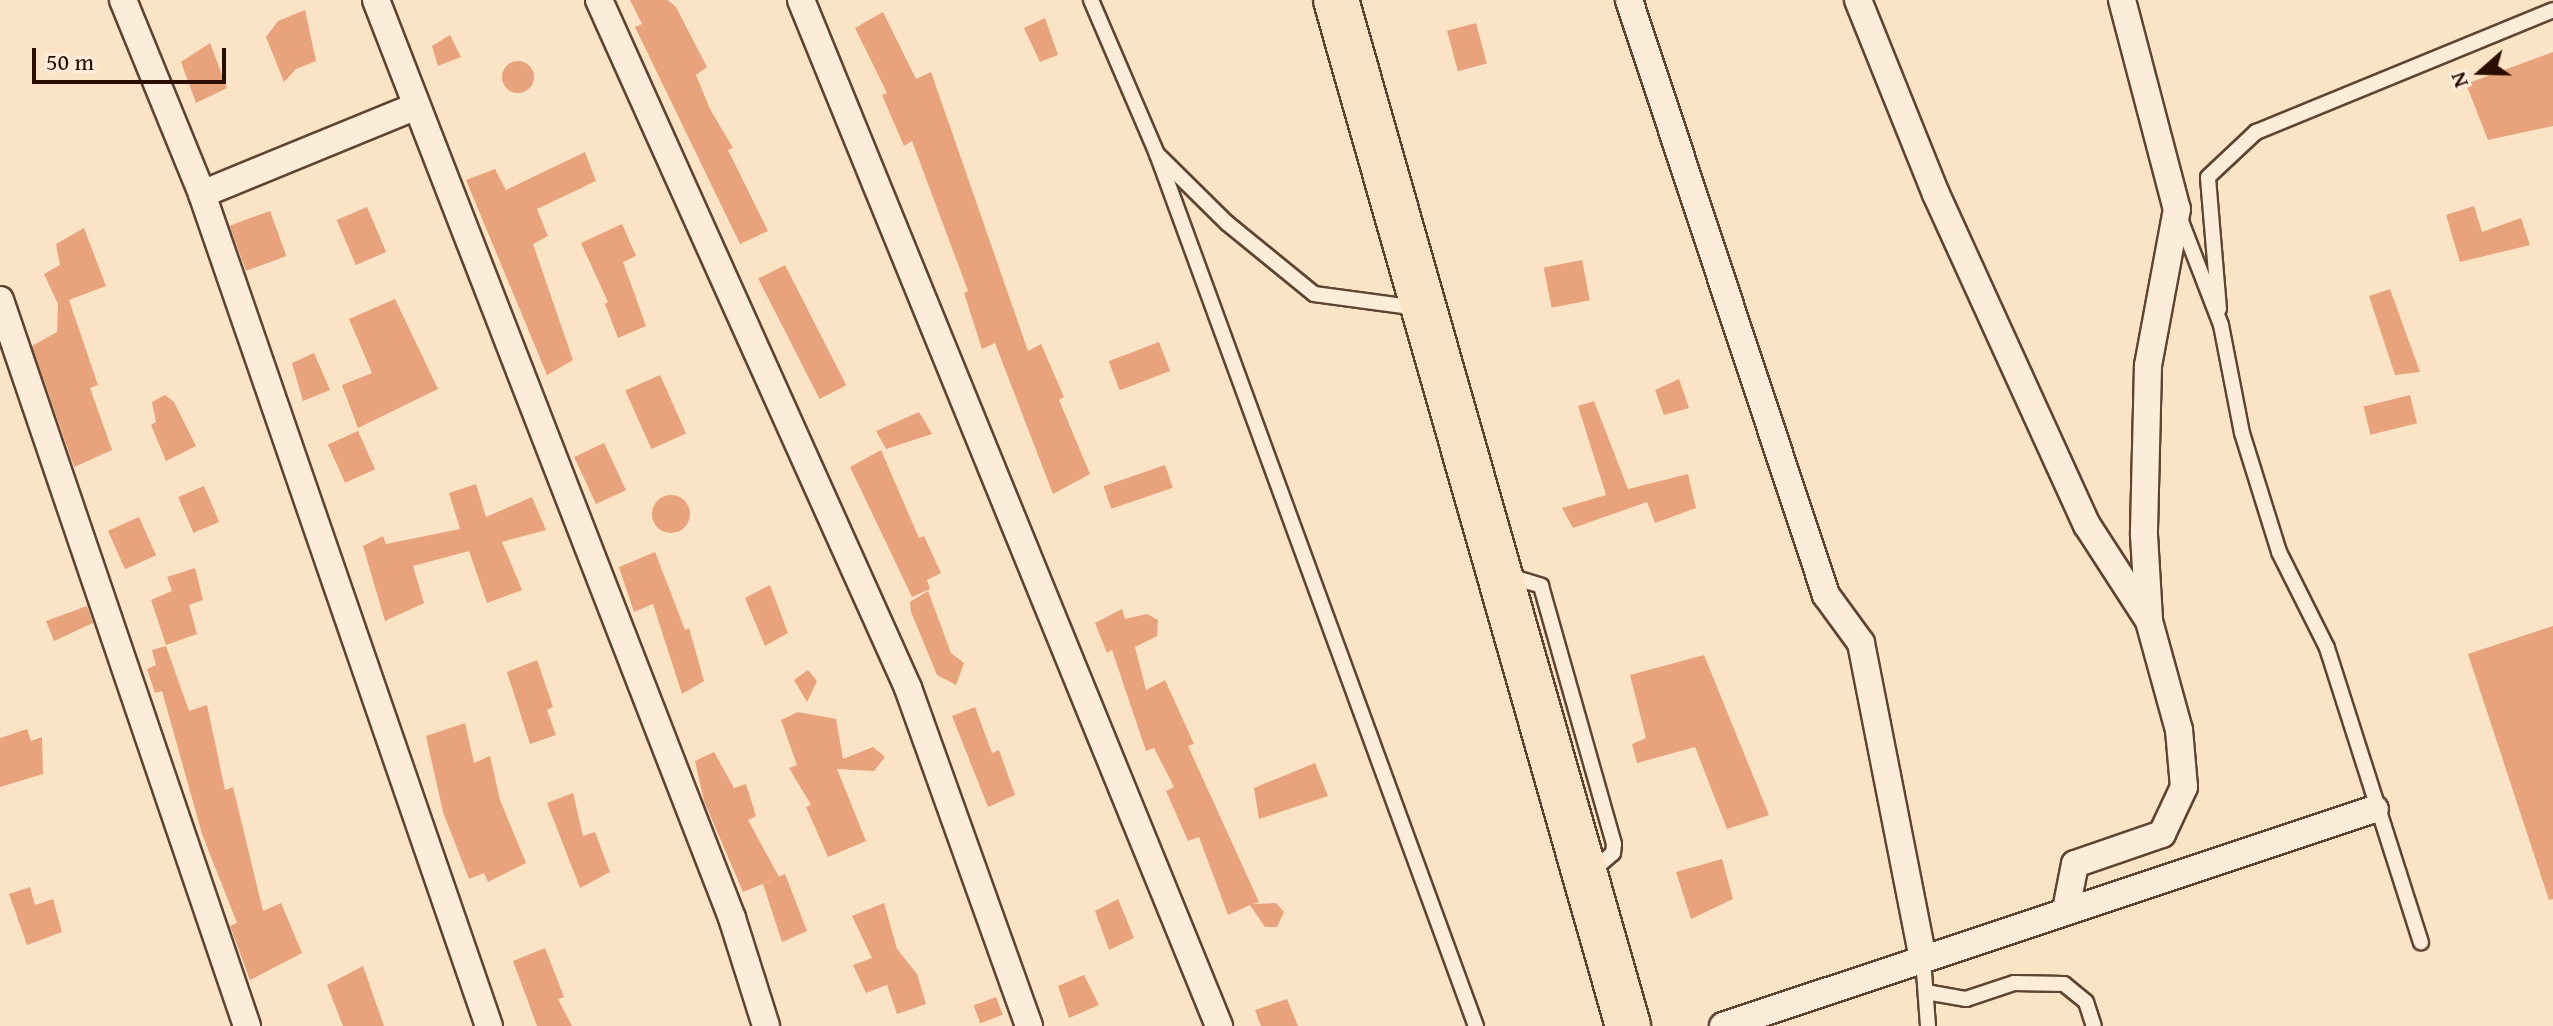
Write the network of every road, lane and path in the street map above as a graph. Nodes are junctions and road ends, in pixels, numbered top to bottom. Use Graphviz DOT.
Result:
graph roads {
  1 [pos="123,0"];
  2 [pos="376,0"];
  3 [pos="599,0"];
  4 [pos="801,0"];
  5 [pos="1091,0"];
  6 [pos="1336,0"];
  7 [pos="1629,0"];
  8 [pos="1858,0"];
  9 [pos="2122,0"];
  10 [pos="2553,10"];
  11 [pos="417,106"];
  12 [pos="1157,154"];
  13 [pos="202,194"];
  14 [pos="2177,209"];
  15 [pos="0,300"];
  16 [pos="1422,309"];
  17 [pos="2221,325"];
  18 [pos="2149,621"];
  19 [pos="2375,809"];
  20 [pos="2066,910"];
  21 [pos="2421,942"];
  22 [pos="1923,958"];
  23 [pos="1926,992"];
  24 [pos="247,1026"];
  25 [pos="489,1026"];
  26 [pos="766,1026"];
  27 [pos="1029,1026"];
  28 [pos="1219,1026"];
  29 [pos="1476,1026"];
  30 [pos="1628,1026"];
  31 [pos="1723,1026"];
  32 [pos="1928,1026"];
  33 [pos="2094,1026"];
  1 -- 13 [label="street"];
  2 -- 11 [label="street"];
  3 -- 27 [label="street"];
  4 -- 28 [label="street"];
  5 -- 12 [label="lane"];
  6 -- 16 [label="highway"];
  7 -- 22 [label="street"];
  8 -- 18 [label="street"];
  9 -- 14 [label="street"];
  10 -- 17 [label="lane"];
  11 -- 13 [label="street"];
  11 -- 26 [label="street"];
  12 -- 16 [label="lane"];
  12 -- 29 [label="lane"];
  13 -- 25 [label="street"];
  14 -- 17 [label="lane"];
  14 -- 18 [label="street"];
  15 -- 24 [label="street"];
  16 -- 30 [label="highway"];
  17 -- 19 [label="lane"];
  18 -- 20 [label="street"];
  19 -- 20 [label="street"];
  19 -- 21 [label="lane"];
  20 -- 22 [label="street"];
  22 -- 23 [label="lane"];
  22 -- 31 [label="street"];
  23 -- 32 [label="lane"];
  23 -- 33 [label="lane"];
}
